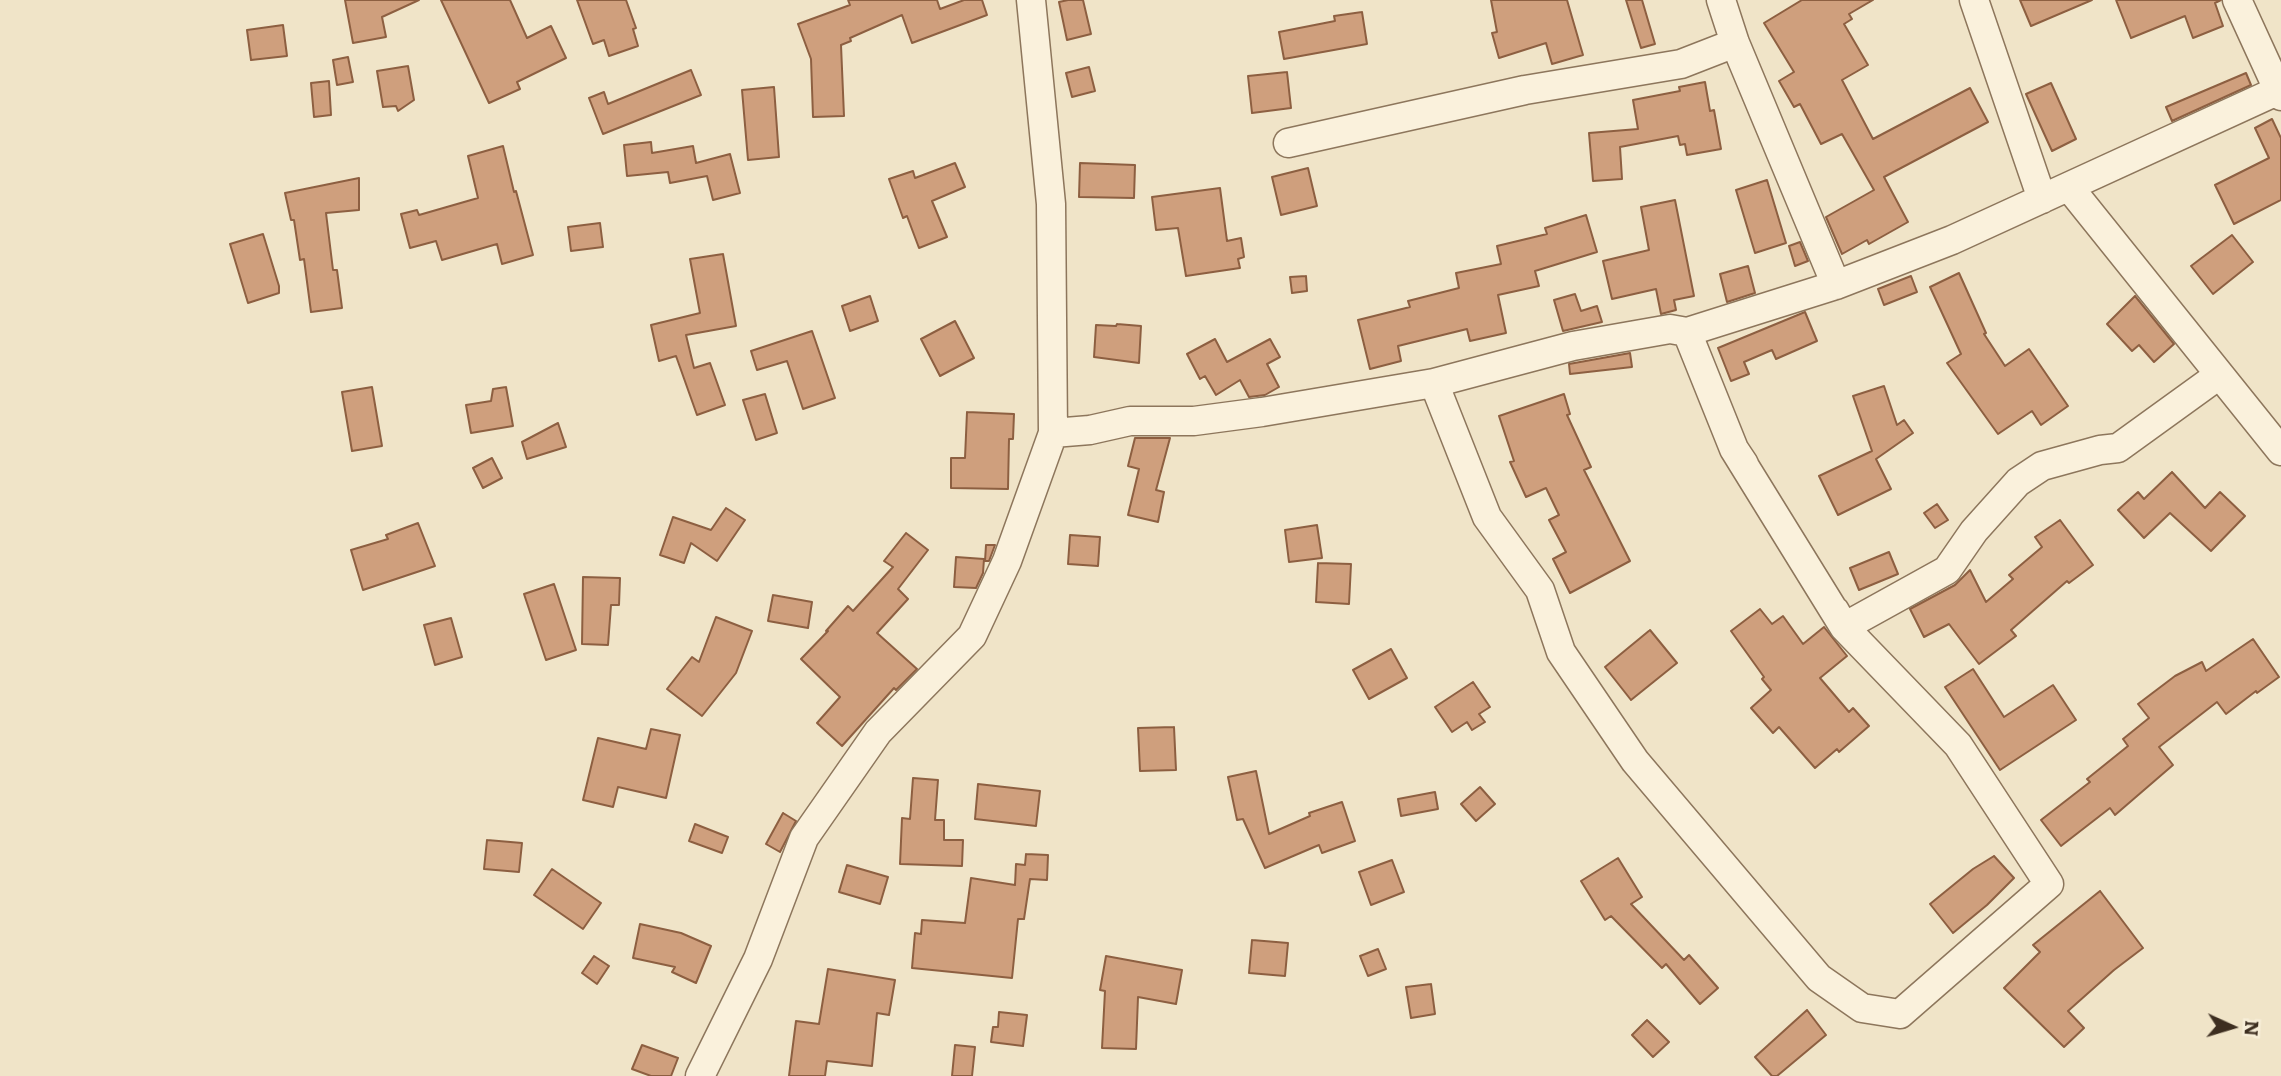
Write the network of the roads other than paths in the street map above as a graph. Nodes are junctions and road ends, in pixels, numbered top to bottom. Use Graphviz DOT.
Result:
graph roads {
  1 [pos="1031,0"];
  2 [pos="1721,0"];
  3 [pos="1974,0"];
  4 [pos="2237,0"];
  5 [pos="1735,43"];
  6 [pos="2279,94"];
  7 [pos="1287,143"];
  8 [pos="2069,187"];
  9 [pos="2042,199"];
  10 [pos="1836,285"];
  11 [pos="1687,332"];
  12 [pos="2219,375"];
  13 [pos="1434,383"];
  14 [pos="1053,433"];
  15 [pos="2281,451"];
  16 [pos="1844,627"];
  17 [pos="700,1076"];
  1 -- 14 [label="street"];
  2 -- 5 [label="street"];
  3 -- 9 [label="street"];
  4 -- 6 [label="street"];
  5 -- 7 [label="street"];
  5 -- 10 [label="street"];
  6 -- 8 [label="street"];
  8 -- 9 [label="street"];
  8 -- 12 [label="street"];
  9 -- 10 [label="street"];
  10 -- 11 [label="street"];
  11 -- 13 [label="street"];
  11 -- 16 [label="street"];
  12 -- 15 [label="street"];
  12 -- 16 [label="street"];
  13 -- 14 [label="street"];
  13 -- 16 [label="street"];
  14 -- 17 [label="street"];
}
